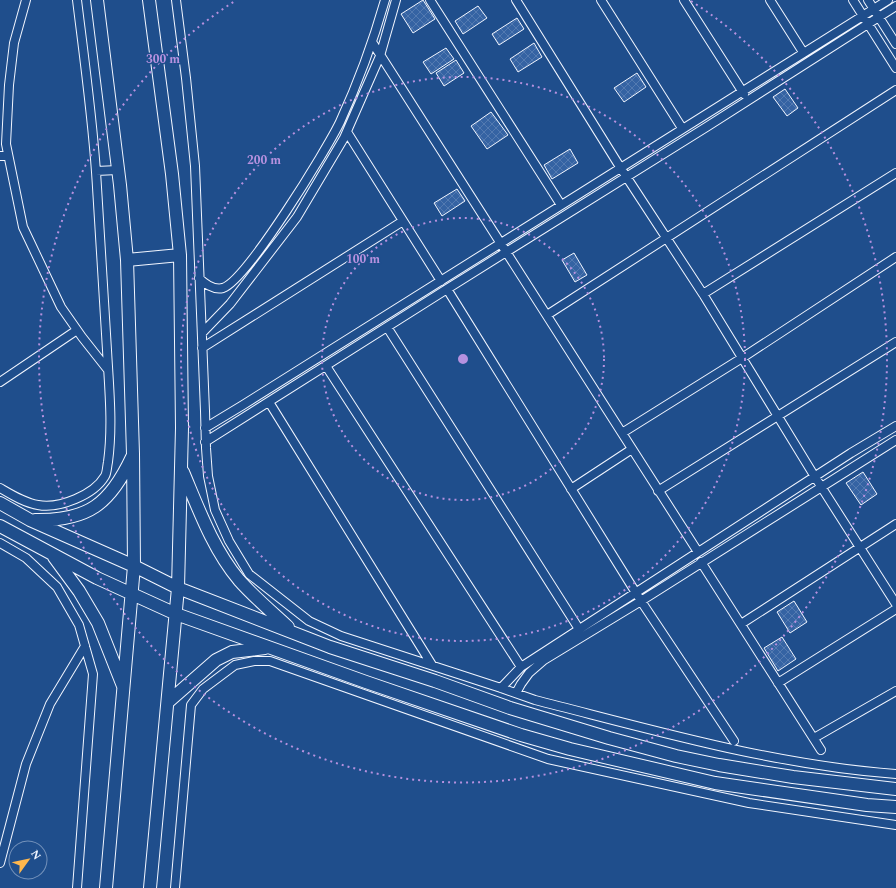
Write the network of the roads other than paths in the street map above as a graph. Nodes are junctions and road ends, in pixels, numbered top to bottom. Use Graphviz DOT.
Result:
graph roads {
  1 [pos="26,0"];
  2 [pos="77,0"];
  3 [pos="97,0"];
  4 [pos="148,0"];
  5 [pos="176,0"];
  6 [pos="385,0"];
  7 [pos="396,0"];
  8 [pos="430,0"];
  9 [pos="516,0"];
  10 [pos="601,0"];
  11 [pos="684,0"];
  12 [pos="770,0"];
  13 [pos="853,0"];
  14 [pos="868,0"];
  15 [pos="888,0"];
  16 [pos="896,6"];
  17 [pos="874,9"];
  18 [pos="862,15"];
  19 [pos="879,17"];
  20 [pos="868,24"];
  21 [pos="372,42"];
  22 [pos="896,44"];
  23 [pos="803,52"];
  24 [pos="380,56"];
  25 [pos="896,68"];
  26 [pos="742,90"];
  27 [pos="896,90"];
  28 [pos="749,100"];
  29 [pos="682,128"];
  30 [pos="347,132"];
  31 [pos="3,140"];
  32 [pos="4,156"];
  33 [pos="620,167"];
  34 [pos="96,170"];
  35 [pos="118,170"];
  36 [pos="896,173"];
  37 [pos="627,177"];
  38 [pos="561,205"];
  39 [pos="403,221"];
  40 [pos="666,238"];
  41 [pos="501,243"];
  42 [pos="507,252"];
  43 [pos="180,255"];
  44 [pos="896,257"];
  45 [pos="127,260"];
  46 [pos="199,278"];
  47 [pos="441,281"];
  48 [pos="447,289"];
  49 [pos="703,294"];
  50 [pos="547,315"];
  51 [pos="387,327"];
  52 [pos="77,330"];
  53 [pos="202,333"];
  54 [pos="896,342"];
  55 [pos="202,348"];
  56 [pos="742,358"];
  57 [pos="326,366"];
  58 [pos="108,370"];
  59 [pos="0,382"];
  60 [pos="269,402"];
  61 [pos="778,415"];
  62 [pos="896,426"];
  63 [pos="205,428"];
  64 [pos="622,433"];
  65 [pos="896,440"];
  66 [pos="205,442"];
  67 [pos="632,449"];
  68 [pos="133,454"];
  69 [pos="181,468"];
  70 [pos="815,476"];
  71 [pos="823,487"];
  72 [pos="0,488"];
  73 [pos="571,488"];
  74 [pos="658,491"];
  75 [pos="0,503"];
  76 [pos="30,520"];
  77 [pos="896,524"];
  78 [pos="0,526"];
  79 [pos="0,543"];
  80 [pos="861,548"];
  81 [pos="698,552"];
  82 [pos="51,554"];
  83 [pos="701,562"];
  84 [pos="134,566"];
  85 [pos="178,588"];
  86 [pos="636,592"];
  87 [pos="132,595"];
  88 [pos="641,601"];
  89 [pos="896,604"];
  90 [pos="896,609"];
  91 [pos="176,614"];
  92 [pos="741,624"];
  93 [pos="579,629"];
  94 [pos="293,632"];
  95 [pos="85,646"];
  96 [pos="268,647"];
  97 [pos="432,665"];
  98 [pos="521,667"];
  99 [pos="778,683"];
  100 [pos="501,688"];
  101 [pos="124,689"];
  102 [pos="896,691"];
  103 [pos="516,693"];
  104 [pos="168,702"];
  105 [pos="814,738"];
  106 [pos="734,741"];
  107 [pos="821,750"];
  108 [pos="896,774"];
  109 [pos="896,789"];
  110 [pos="896,807"];
  111 [pos="896,825"];
  112 [pos="0,862"];
  113 [pos="77,888"];
  114 [pos="106,888"];
  115 [pos="150,888"];
  116 [pos="175,888"];
  1 -- 31 [label="street"];
  2 -- 34 [label="street"];
  3 -- 35 [label="main road"];
  4 -- 43 [label="main road"];
  5 -- 46 [label="street"];
  6 -- 21 [label="street"];
  7 -- 24 [label="street"];
  8 -- 38 [label="street"];
  9 -- 33 [label="street"];
  10 -- 29 [label="street"];
  11 -- 26 [label="street"];
  12 -- 23 [label="street"];
  13 -- 18 [label="street"];
  14 -- 17 [label="street"];
  15 -- 17 [label="street"];
  16 -- 19 [label="street"];
  17 -- 18 [label="street"];
  17 -- 19 [label="street"];
  18 -- 20 [label="street"];
  18 -- 23 [label="street"];
  19 -- 20 [label="street"];
  19 -- 22 [label="street"];
  20 -- 25 [label="street"];
  20 -- 28 [label="street"];
  21 -- 24 [label="street"];
  21 -- 46 [label="street"];
  23 -- 26 [label="street"];
  24 -- 30 [label="street"];
  24 -- 41 [label="street"];
  26 -- 28 [label="street"];
  26 -- 29 [label="street"];
  27 -- 40 [label="street"];
  28 -- 37 [label="street"];
  29 -- 33 [label="street"];
  30 -- 39 [label="street"];
  30 -- 53 [label="street"];
  31 -- 32 [label="street"];
  32 -- 52 [label="street"];
  33 -- 37 [label="street"];
  33 -- 38 [label="street"];
  34 -- 35 [label="street"];
  34 -- 58 [label="street"];
  35 -- 45 [label="main road"];
  36 -- 49 [label="street"];
  37 -- 40 [label="street"];
  37 -- 42 [label="street"];
  38 -- 41 [label="street"];
  39 -- 47 [label="street"];
  39 -- 55 [label="street"];
  40 -- 49 [label="street"];
  40 -- 50 [label="street"];
  41 -- 42 [label="street"];
  41 -- 47 [label="street"];
  42 -- 48 [label="street"];
  42 -- 50 [label="street"];
  43 -- 45 [label="main road"];
  43 -- 69 [label="main road"];
  44 -- 56 [label="street"];
  45 -- 68 [label="main road"];
  46 -- 53 [label="street"];
  47 -- 63 [label="street"];
  48 -- 51 [label="street"];
  48 -- 73 [label="street"];
  49 -- 56 [label="street"];
  50 -- 64 [label="street"];
  51 -- 57 [label="street"];
  51 -- 93 [label="street"];
  52 -- 58 [label="street"];
  52 -- 59 [label="street"];
  53 -- 55 [label="street"];
  54 -- 61 [label="street"];
  55 -- 63 [label="street"];
  56 -- 61 [label="street"];
  56 -- 64 [label="street"];
  57 -- 60 [label="street"];
  57 -- 98 [label="street"];
  58 -- 72 [label="street"];
  60 -- 66 [label="street"];
  60 -- 97 [label="street"];
  61 -- 70 [label="street"];
  61 -- 74 [label="street"];
  62 -- 70 [label="street"];
  63 -- 66 [label="street"];
  64 -- 67 [label="street"];
  65 -- 71 [label="street"];
  66 -- 97 [label="street"];
  67 -- 73 [label="street"];
  67 -- 74 [label="street"];
  68 -- 76 [label="main road"];
  68 -- 84 [label="main road"];
  69 -- 85 [label="main road"];
  69 -- 94 [label="main road"];
  70 -- 71 [label="street"];
  70 -- 81 [label="street"];
  71 -- 80 [label="street"];
  71 -- 83 [label="street"];
  73 -- 86 [label="street"];
  74 -- 81 [label="street"];
  75 -- 76 [label="main road"];
  76 -- 84 [label="main road"];
  77 -- 80 [label="street"];
  78 -- 82 [label="main road"];
  79 -- 95 [label="street"];
  80 -- 89 [label="street"];
  80 -- 92 [label="street"];
  81 -- 86 [label="street"];
  82 -- 87 [label="main road"];
  82 -- 101 [label="main road"];
  83 -- 88 [label="street"];
  83 -- 92 [label="street"];
  84 -- 85 [label="main road"];
  84 -- 87 [label="main road"];
  85 -- 91 [label="main road"];
  85 -- 94 [label="main road"];
  86 -- 88 [label="street"];
  86 -- 93 [label="street"];
  87 -- 91 [label="main road"];
  87 -- 101 [label="main road"];
  88 -- 103 [label="street"];
  88 -- 106 [label="street"];
  90 -- 99 [label="street"];
  91 -- 96 [label="main road"];
  91 -- 104 [label="main road"];
  92 -- 99 [label="street"];
  93 -- 98 [label="street"];
  94 -- 109 [label="main road"];
  95 -- 112 [label="street"];
  95 -- 113 [label="street"];
  96 -- 104 [label="main road"];
  96 -- 110 [label="main road"];
  97 -- 100 [label="street"];
  98 -- 100 [label="street"];
  99 -- 105 [label="street"];
  100 -- 103 [label="street"];
  101 -- 114 [label="main road"];
  102 -- 105 [label="street"];
  103 -- 108 [label="street"];
  104 -- 115 [label="main road"];
  105 -- 107 [label="street"];
  111 -- 116 [label="street"];
}
